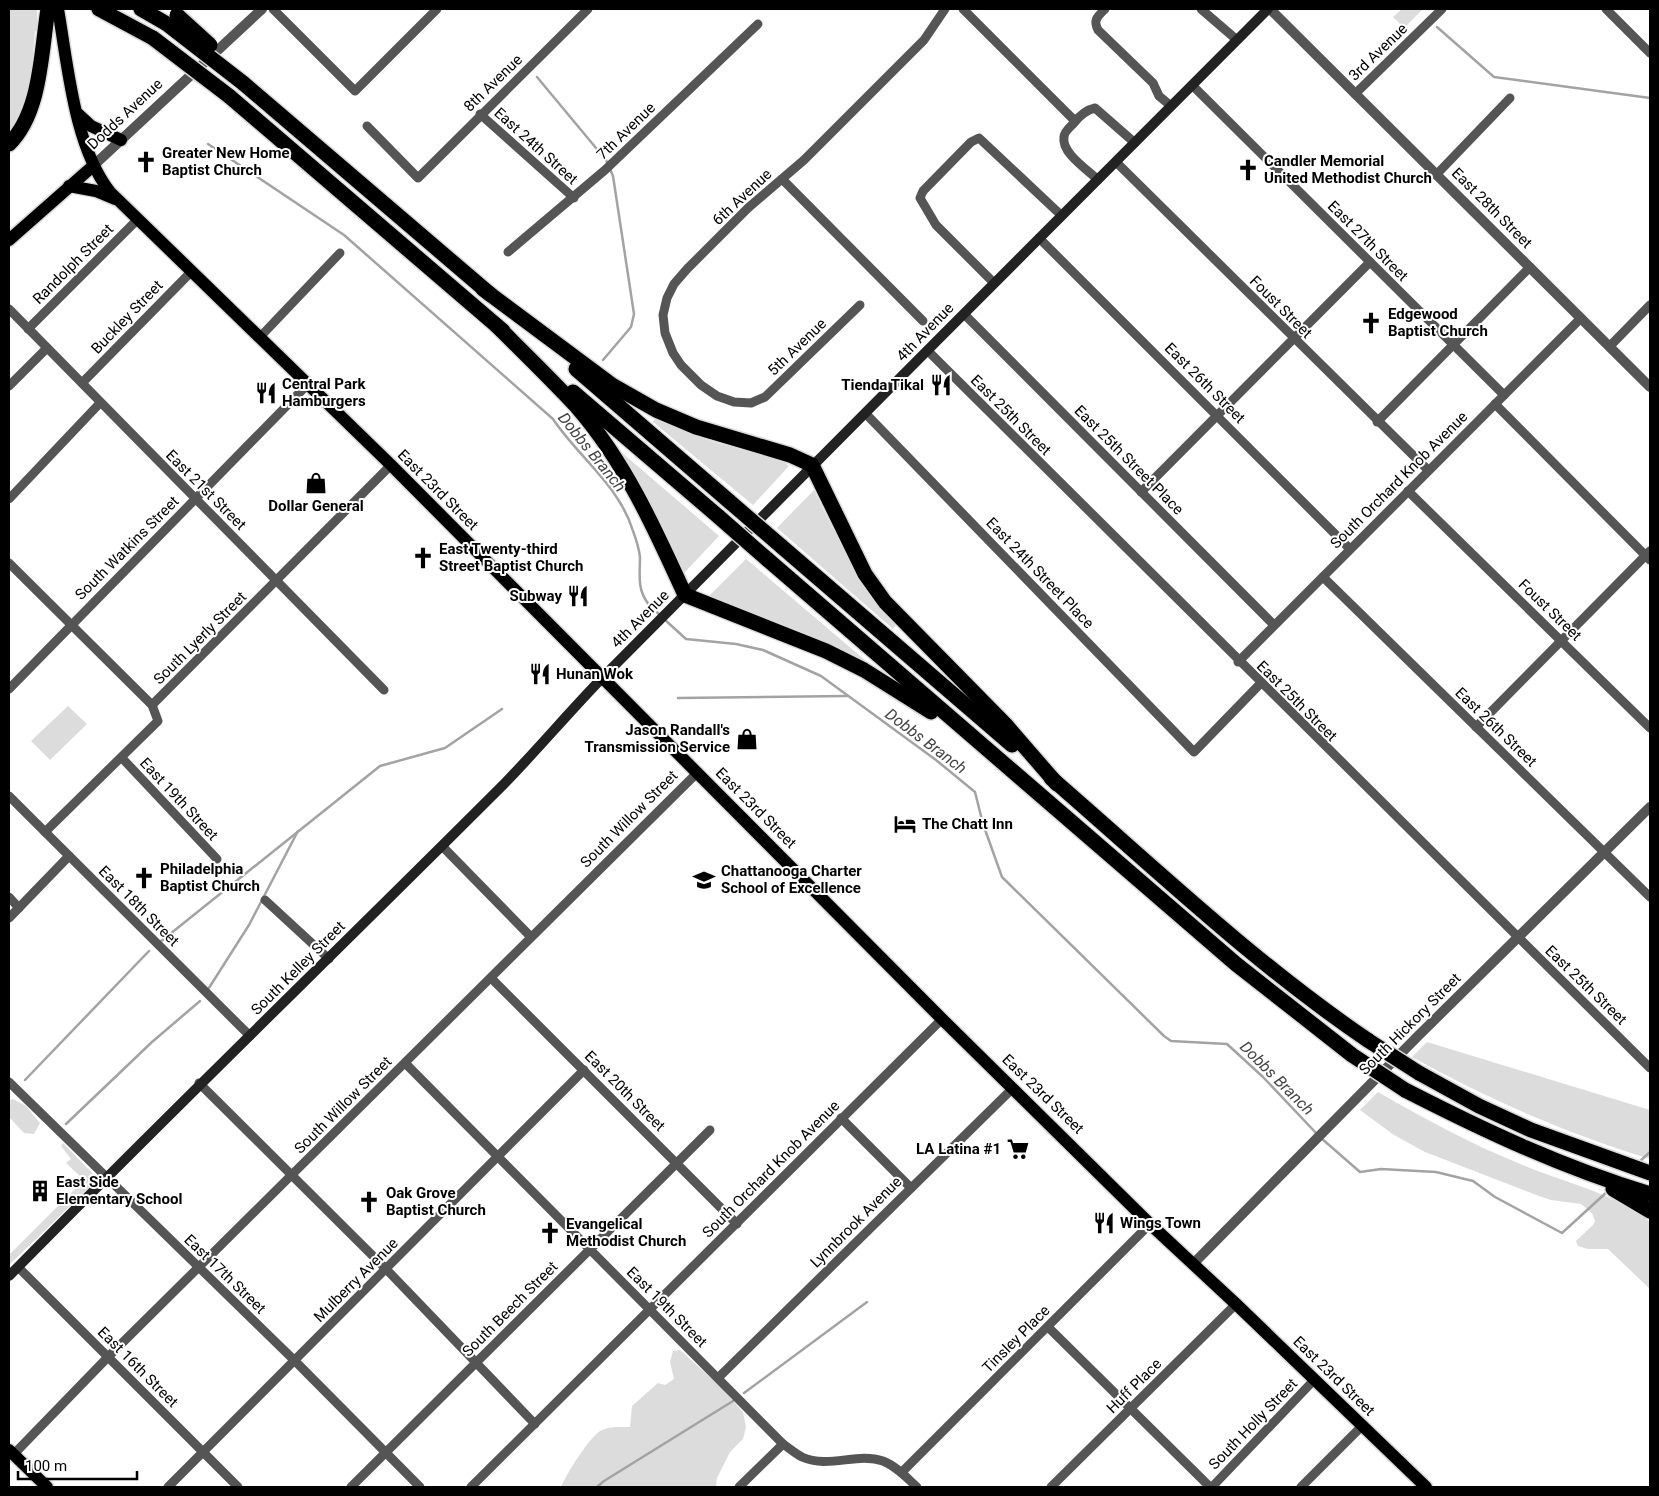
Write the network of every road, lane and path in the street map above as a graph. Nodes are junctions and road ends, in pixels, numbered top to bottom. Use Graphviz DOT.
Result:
graph roads {
  1 [pos="48,9"];
  2 [pos="58,9"];
  3 [pos="100,9"];
  4 [pos="141,9"];
  5 [pos="262,9"];
  6 [pos="273,9"];
  7 [pos="437,9"];
  8 [pos="588,9"];
  9 [pos="945,9"];
  10 [pos="963,9"];
  11 [pos="1105,9"];
  12 [pos="1201,9"];
  13 [pos="1269,9"];
  14 [pos="1442,9"];
  15 [pos="1606,9"];
  16 [pos="171,16"];
  17 [pos="758,24"];
  18 [pos="1237,40"];
  19 [pos="1650,53"];
  20 [pos="1192,85"];
  21 [pos="1354,94"];
  22 [pos="1510,98"];
  23 [pos="1171,106"];
  24 [pos="78,114"];
  25 [pos="480,114"];
  26 [pos="1075,121"];
  27 [pos="367,126"];
  28 [pos="121,140"];
  29 [pos="1135,142"];
  30 [pos="9,144"];
  31 [pos="1116,162"];
  32 [pos="93,166"];
  33 [pos="1436,175"];
  34 [pos="782,179"];
  35 [pos="1098,180"];
  36 [pos="69,186"];
  37 [pos="574,198"];
  38 [pos="119,201"];
  39 [pos="1062,216"];
  40 [pos="138,220"];
  41 [pos="1039,238"];
  42 [pos="9,240"];
  43 [pos="508,252"];
  44 [pos="340,253"];
  45 [pos="1370,262"];
  46 [pos="1530,268"];
  47 [pos="192,271"];
  48 [pos="994,283"];
  49 [pos="483,289"];
  50 [pos="860,305"];
  51 [pos="1650,305"];
  52 [pos="9,309"];
  53 [pos="964,314"];
  54 [pos="1581,318"];
  55 [pos="922,321"];
  56 [pos="496,325"];
  57 [pos="28,329"];
  58 [pos="260,337"];
  59 [pos="1294,339"];
  60 [pos="1454,345"];
  61 [pos="1610,346"];
  62 [pos="47,348"];
  63 [pos="928,351"];
  64 [pos="82,383"];
  65 [pos="308,384"];
  66 [pos="9,386"];
  67 [pos="1650,387"];
  68 [pos="1504,395"];
  69 [pos="100,403"];
  70 [pos="751,404"];
  71 [pos="1495,404"];
  72 [pos="866,414"];
  73 [pos="1218,416"];
  74 [pos="1377,422"];
  75 [pos="391,465"];
  76 [pos="812,465"];
  77 [pos="1428,470"];
  78 [pos="1408,491"];
  79 [pos="1142,492"];
  80 [pos="9,499"];
  81 [pos="196,499"];
  82 [pos="1350,549"];
  83 [pos="1649,555"];
  84 [pos="9,562"];
  85 [pos="1323,576"];
  86 [pos="276,581"];
  87 [pos="685,595"];
  88 [pos="70,625"];
  89 [pos="1274,625"];
  90 [pos="1561,640"];
  91 [pos="1238,662"];
  92 [pos="603,677"];
  93 [pos="1260,684"];
  94 [pos="9,689"];
  95 [pos="384,690"];
  96 [pos="152,705"];
  97 [pos="1476,727"];
  98 [pos="1650,728"];
  99 [pos="972,737"];
  100 [pos="122,758"];
  101 [pos="698,772"];
  102 [pos="1058,784"];
  103 [pos="9,796"];
  104 [pos="1650,807"];
  105 [pos="45,832"];
  106 [pos="442,846"];
  107 [pos="1605,852"];
  108 [pos="69,856"];
  109 [pos="217,859"];
  110 [pos="9,898"];
  111 [pos="1650,898"];
  112 [pos="265,900"];
  113 [pos="19,908"];
  114 [pos="9,918"];
  115 [pos="531,937"];
  116 [pos="1518,938"];
  117 [pos="329,959"];
  118 [pos="492,979"];
  119 [pos="942,1019"];
  120 [pos="250,1036"];
  121 [pos="406,1064"];
  122 [pos="1650,1068"];
  123 [pos="584,1070"];
  124 [pos="9,1082"];
  125 [pos="199,1084"];
  126 [pos="1013,1088"];
  127 [pos="841,1118"];
  128 [pos="710,1130"];
  129 [pos="500,1156"];
  130 [pos="678,1163"];
  131 [pos="1650,1173"];
  132 [pos="1590,1175"];
  133 [pos="292,1177"];
  134 [pos="107,1178"];
  135 [pos="910,1188"];
  136 [pos="1650,1194"];
  137 [pos="1650,1211"];
  138 [pos="737,1224"];
  139 [pos="1150,1224"];
  140 [pos="590,1249"];
  141 [pos="1193,1264"];
  142 [pos="18,1266"];
  143 [pos="199,1268"];
  144 [pos="386,1269"];
  145 [pos="9,1276"];
  146 [pos="1236,1304"];
  147 [pos="650,1311"];
  148 [pos="1048,1327"];
  149 [pos="108,1357"];
  150 [pos="295,1361"];
  151 [pos="475,1363"];
  152 [pos="719,1377"];
  153 [pos="1315,1379"];
  154 [pos="1130,1409"];
  155 [pos="535,1424"];
  156 [pos="1362,1426"];
  157 [pos="783,1444"];
  158 [pos="202,1452"];
  159 [pos="386,1454"];
  160 [pos="10,1455"];
  161 [pos="902,1472"];
  162 [pos="47,1487"];
  163 [pos="168,1487"];
  164 [pos="238,1487"];
  165 [pos="351,1487"];
  166 [pos="420,1487"];
  167 [pos="471,1487"];
  168 [pos="739,1487"];
  169 [pos="917,1487"];
  170 [pos="1051,1487"];
  171 [pos="1211,1487"];
  172 [pos="1300,1487"];
  173 [pos="1426,1487"];
  1 -- 30 [label="highway"];
  2 -- 24 [label="main road, East 23rd Street"];
  3 -- 56 [label="highway, bridge"];
  4 -- 16 [label="highway"];
  5 -- 28 [label="street, Dodds Avenue"];
  6 -- 7 [label="street"];
  8 -- 25 [label="street, 8th Avenue"];
  9 -- 34 [label="street, 6th Avenue"];
  10 -- 26 [label="street"];
  11 -- 23 [label="street"];
  12 -- 18 [label="street"];
  13 -- 18 [label="main road, 4th Avenue"];
  13 -- 21 [label="street, East 28th Street"];
  14 -- 21 [label="street, 3rd Avenue"];
  15 -- 19 [label="street"];
  16 -- 49 [label="highway, bridge"];
  17 -- 37 [label="street, 7th Avenue"];
  18 -- 20 [label="main road, 4th Avenue"];
  20 -- 23 [label="main road, 4th Avenue"];
  20 -- 45 [label="street, East 27th Street"];
  21 -- 33 [label="street, East 28th Street"];
  22 -- 33 [label="street"];
  23 -- 29 [label="main road, 4th Avenue"];
  24 -- 28 [label="main road"];
  24 -- 32 [label="main road, East 23rd Street"];
  25 -- 27 [label="street, 8th Avenue"];
  25 -- 37 [label="street, East 24th Street"];
  26 -- 29 [label="street"];
  26 -- 35 [label="street"];
  28 -- 32 [label="street, Dodds Avenue"];
  29 -- 31 [label="main road, 4th Avenue"];
  31 -- 35 [label="main road, 4th Avenue"];
  31 -- 59 [label="street, Foust Street"];
  32 -- 36 [label="main road, Dodds Avenue"];
  32 -- 38 [label="main road, East 23rd Street"];
  33 -- 46 [label="street, East 28th Street"];
  34 -- 55 [label="street"];
  34 -- 70 [label="street, 6th Avenue"];
  35 -- 39 [label="main road, 4th Avenue"];
  36 -- 38 [label="main road"];
  36 -- 42 [label="main road, Dodds Avenue"];
  37 -- 43 [label="street, 7th Avenue"];
  38 -- 40 [label="main road, East 23rd Street"];
  39 -- 41 [label="main road, 4th Avenue"];
  39 -- 48 [label="street"];
  40 -- 47 [label="main road, East 23rd Street"];
  40 -- 57 [label="street, Randolph Street"];
  41 -- 48 [label="main road, 4th Avenue"];
  41 -- 73 [label="street, East 26th Street"];
  44 -- 58 [label="street"];
  45 -- 59 [label="street"];
  45 -- 60 [label="street, East 27th Street"];
  46 -- 54 [label="street, East 28th Street"];
  46 -- 60 [label="street"];
  47 -- 58 [label="main road, East 23rd Street"];
  47 -- 64 [label="street, Buckley Street"];
  48 -- 53 [label="main road, 4th Avenue"];
  49 -- 76 [label="highway"];
  49 -- 102 [label="highway, bridge"];
  50 -- 70 [label="street, 5th Avenue"];
  51 -- 61 [label="street"];
  52 -- 57 [label="street, East 21st Street"];
  53 -- 63 [label="main road, 4th Avenue"];
  53 -- 79 [label="street, East 25th Street Place"];
  54 -- 61 [label="street, East 28th Street"];
  54 -- 68 [label="street, South Orchard Knob Avenue"];
  56 -- 87 [label="highway"];
  56 -- 99 [label="highway, bridge"];
  57 -- 62 [label="street, East 21st Street"];
  58 -- 65 [label="main road, East 23rd Street"];
  59 -- 73 [label="street"];
  59 -- 74 [label="street, Foust Street"];
  60 -- 68 [label="street, East 27th Street"];
  60 -- 74 [label="street"];
  61 -- 67 [label="street, East 28th Street"];
  62 -- 64 [label="street, East 21st Street"];
  62 -- 66 [label="street"];
  63 -- 72 [label="main road, 4th Avenue"];
  63 -- 91 [label="street, East 25th Street"];
  64 -- 69 [label="street, East 21st Street"];
  65 -- 75 [label="main road, East 23rd Street"];
  65 -- 81 [label="street, South Watkins Street"];
  68 -- 71 [label="street, South Orchard Knob Avenue"];
  69 -- 80 [label="street"];
  69 -- 81 [label="street, East 21st Street"];
  71 -- 77 [label="street, South Orchard Knob Avenue"];
  71 -- 83 [label="street"];
  72 -- 76 [label="main road, 4th Avenue"];
  72 -- 93 [label="street, East 24th Street Place"];
  73 -- 79 [label="street"];
  73 -- 82 [label="street, East 26th Street"];
  74 -- 77 [label="street, Foust Street"];
  75 -- 86 [label="street, South Lyerly Street"];
  75 -- 92 [label="main road, East 23rd Street"];
  76 -- 87 [label="main road, 4th Avenue"];
  76 -- 102 [label="highway"];
  77 -- 78 [label="street, South Orchard Knob Avenue"];
  78 -- 82 [label="street, South Orchard Knob Avenue"];
  78 -- 90 [label="street, Foust Street"];
  79 -- 89 [label="street, East 25th Street Place"];
  81 -- 86 [label="street, East 21st Street"];
  81 -- 88 [label="street, South Watkins Street"];
  82 -- 85 [label="street, South Orchard Knob Avenue"];
  83 -- 90 [label="street"];
  84 -- 88 [label="street"];
  85 -- 89 [label="street, South Orchard Knob Avenue"];
  85 -- 97 [label="street, East 26th Street"];
  86 -- 95 [label="street, East 21st Street"];
  86 -- 96 [label="street, South Lyerly Street"];
  87 -- 92 [label="main road, 4th Avenue"];
  87 -- 99 [label="highway"];
  88 -- 94 [label="street, South Watkins Street"];
  88 -- 96 [label="street"];
  89 -- 91 [label="street, South Orchard Knob Avenue"];
  90 -- 97 [label="street"];
  90 -- 98 [label="street, Foust Street"];
  91 -- 93 [label="street, East 25th Street"];
  92 -- 101 [label="main road, East 23rd Street"];
  92 -- 106 [label="main road, South Kelley Street"];
  93 -- 116 [label="street, East 25th Street"];
  96 -- 100 [label="street, South Lyerly Street"];
  97 -- 107 [label="street, East 26th Street"];
  99 -- 132 [label="highway, bridge"];
  100 -- 105 [label="street, South Lyerly Street"];
  100 -- 109 [label="street, East 19th Street"];
  101 -- 115 [label="street, South Willow Street"];
  101 -- 119 [label="main road, East 23rd Street"];
  102 -- 131 [label="highway, bridge"];
  103 -- 105 [label="street, East 18th Street"];
  104 -- 107 [label="street, South Hickory Street"];
  105 -- 108 [label="street, East 18th Street"];
  106 -- 115 [label="street"];
  106 -- 117 [label="main road, South Kelley Street"];
  107 -- 111 [label="street, East 26th Street"];
  107 -- 116 [label="street, South Hickory Street"];
  108 -- 113 [label="street"];
  108 -- 120 [label="street, East 18th Street"];
  110 -- 113 [label="street"];
  112 -- 117 [label="street"];
  113 -- 114 [label="street"];
  115 -- 118 [label="street, South Willow Street"];
  116 -- 122 [label="street, East 25th Street"];
  116 -- 141 [label="street, South Hickory Street"];
  117 -- 120 [label="main road, South Kelley Street"];
  118 -- 121 [label="street, South Willow Street"];
  118 -- 123 [label="street, East 20th Street"];
  119 -- 126 [label="main road, East 23rd Street"];
  119 -- 127 [label="street, South Orchard Knob Avenue"];
  120 -- 125 [label="main road, South Kelley Street"];
  121 -- 129 [label="street, East 19th Street"];
  121 -- 133 [label="street, South Willow Street"];
  123 -- 129 [label="street, Mulberry Avenue"];
  123 -- 130 [label="street, East 20th Street"];
  124 -- 134 [label="street, East 17th Street"];
  125 -- 133 [label="street"];
  125 -- 134 [label="main road, South Kelley Street"];
  126 -- 135 [label="street, Lynnbrook Avenue"];
  126 -- 139 [label="main road, East 23rd Street"];
  127 -- 135 [label="street"];
  127 -- 138 [label="street, South Orchard Knob Avenue"];
  128 -- 130 [label="street, South Beech Street"];
  129 -- 140 [label="street, East 19th Street"];
  129 -- 144 [label="street, Mulberry Avenue"];
  130 -- 138 [label="street, East 20th Street"];
  130 -- 140 [label="street, South Beech Street"];
  132 -- 136 [label="highway"];
  132 -- 137 [label="highway"];
  133 -- 143 [label="street, South Willow Street"];
  133 -- 144 [label="street"];
  134 -- 142 [label="main road, South Kelley Street"];
  134 -- 143 [label="street, East 17th Street"];
  135 -- 152 [label="street, Lynnbrook Avenue"];
  138 -- 147 [label="street, South Orchard Knob Avenue"];
  139 -- 141 [label="main road, East 23rd Street"];
  139 -- 148 [label="street, Tinsley Place"];
  140 -- 147 [label="street, East 19th Street"];
  140 -- 151 [label="street, South Beech Street"];
  141 -- 146 [label="main road, East 23rd Street"];
  142 -- 145 [label="main road, South Kelley Street"];
  142 -- 149 [label="street, East 16th Street"];
  143 -- 149 [label="street, South Willow Street"];
  143 -- 150 [label="street, East 17th Street"];
  144 -- 150 [label="street, Mulberry Avenue"];
  144 -- 151 [label="street"];
  146 -- 153 [label="main road, East 23rd Street"];
  146 -- 154 [label="street, Huff Place"];
  147 -- 152 [label="street, East 19th Street"];
  147 -- 155 [label="street, South Orchard Knob Avenue"];
  148 -- 154 [label="street"];
  148 -- 161 [label="street, Tinsley Place"];
  149 -- 158 [label="street, East 16th Street"];
  149 -- 160 [label="street, South Willow Street"];
  150 -- 158 [label="street, Mulberry Avenue"];
  150 -- 159 [label="street, East 17th Street"];
  151 -- 155 [label="street"];
  151 -- 159 [label="street, South Beech Street"];
  152 -- 157 [label="street, East 19th Street"];
  153 -- 156 [label="main road, East 23rd Street"];
  153 -- 171 [label="street, South Holly Street"];
  154 -- 170 [label="street, Huff Place"];
  154 -- 171 [label="street"];
  155 -- 167 [label="street, South Orchard Knob Avenue"];
  156 -- 172 [label="street"];
  156 -- 173 [label="main road, East 23rd Street"];
  157 -- 161 [label="street, East 19th Street"];
  157 -- 168 [label="street"];
  158 -- 163 [label="street, Mulberry Avenue"];
  158 -- 164 [label="street, East 16th Street"];
  159 -- 165 [label="street, South Beech Street"];
  159 -- 166 [label="street, East 17th Street"];
  160 -- 162 [label="main road"];
  161 -- 169 [label="street, East 19th Street"];
}
